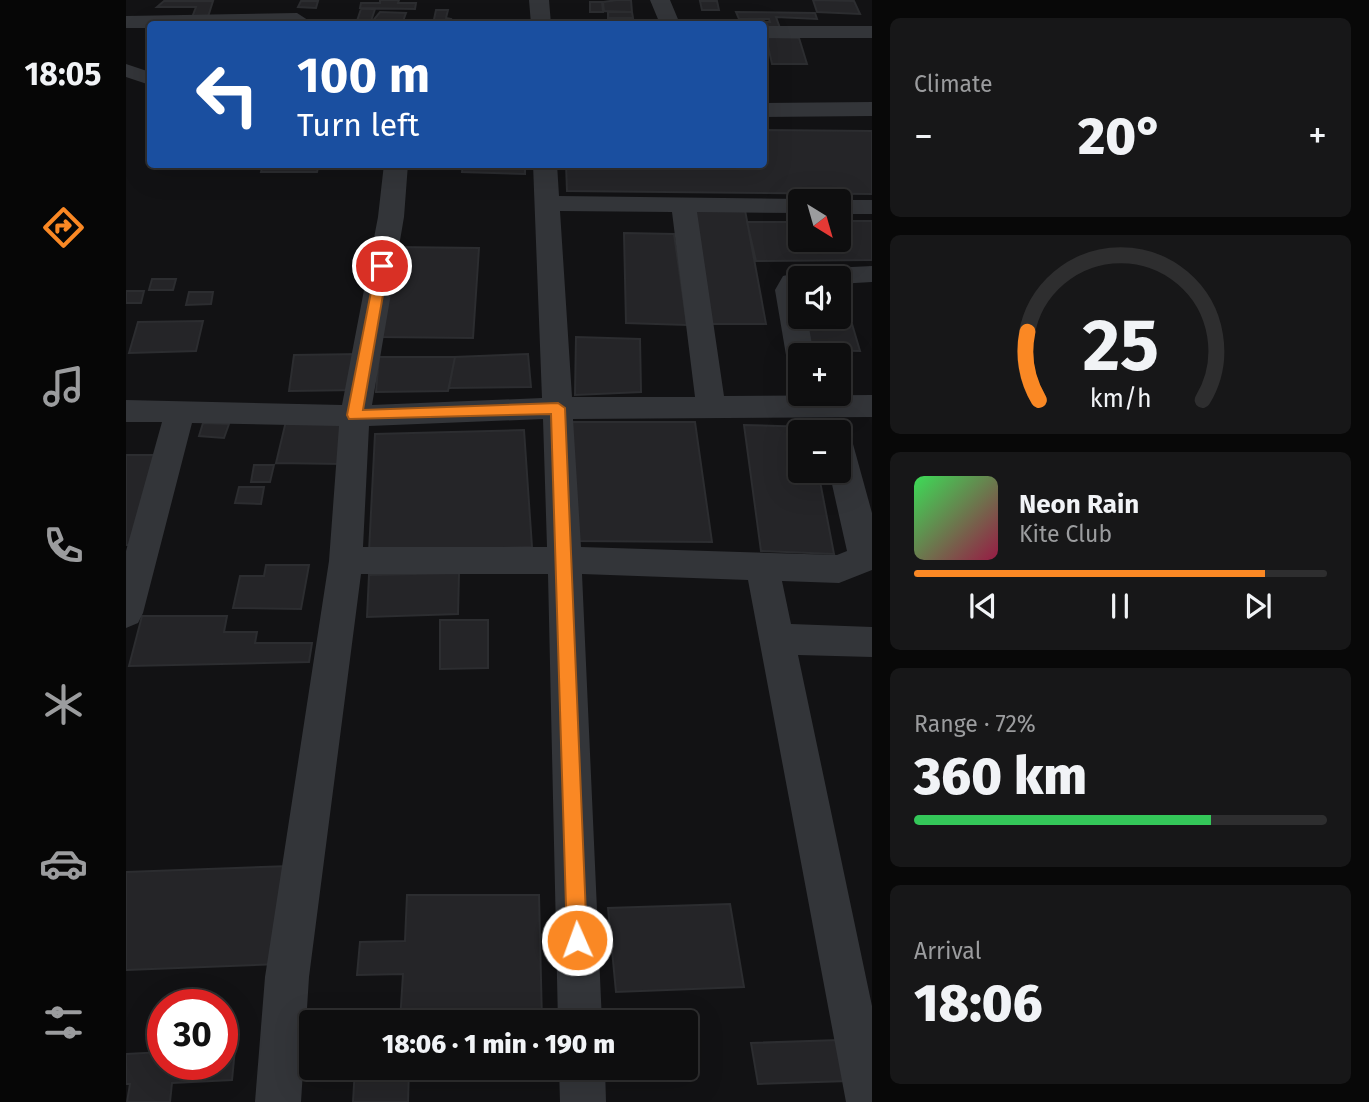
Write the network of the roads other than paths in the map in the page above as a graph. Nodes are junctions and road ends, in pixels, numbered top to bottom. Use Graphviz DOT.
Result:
graph roads {
  1 [pos="224,0"];
  2 [pos="539,0"];
  3 [pos="660,0"];
  4 [pos="299,15"];
  5 [pos="218,21"];
  6 [pos="230,21"];
  7 [pos="541,21"];
  8 [pos="669,21"];
  9 [pos="126,22"];
  10 [pos="147,22"];
  11 [pos="767,32"];
  12 [pos="872,32"];
  13 [pos="126,70"];
  14 [pos="147,78"];
  15 [pos="872,109"];
  16 [pos="767,110"];
  17 [pos="396,168"];
  18 [pos="545,168"];
  19 [pos="547,203"];
  20 [pos="684,206"];
  21 [pos="788,206"];
  22 [pos="851,207"];
  23 [pos="872,207"];
  24 [pos="872,274"];
  25 [pos="798,343"];
  26 [pos="872,406"];
  27 [pos="711,407"];
  28 [pos="558,408"];
  29 [pos="820,410"];
  30 [pos="126,411"];
  31 [pos="180,413"];
  32 [pos="355,415"];
  33 [pos="848,483"];
  34 [pos="563,560"];
  35 [pos="346,561"];
  36 [pos="762,566"];
  37 [pos="126,613"];
  38 [pos="776,639"];
  39 [pos="872,642"];
  40 [pos="580,1010"];
  41 [pos="582,1080"];
  42 [pos="278,1102"];
  43 [pos="583,1102"];
  44 [pos="869,1102"];
  1 -- 5 [label="street"];
  2 -- 7 [label="street"];
  3 -- 8 [label="street"];
  4 -- 6 [label="street"];
  9 -- 10 [label="street"];
  11 -- 12 [label="street"];
  13 -- 14 [label="street"];
  15 -- 16 [label="street"];
  17 -- 32 [label="street"];
  18 -- 19 [label="street"];
  19 -- 20 [label="street"];
  19 -- 28 [label="street"];
  20 -- 21 [label="street"];
  20 -- 27 [label="street"];
  22 -- 23 [label="street"];
  24 -- 25 [label="street"];
  26 -- 29 [label="street"];
  27 -- 28 [label="street"];
  27 -- 29 [label="street"];
  28 -- 32 [label="street"];
  28 -- 34 [label="street"];
  30 -- 31 [label="street"];
  31 -- 32 [label="street"];
  31 -- 37 [label="street"];
  32 -- 35 [label="street"];
  33 -- 36 [label="street"];
  34 -- 35 [label="street"];
  34 -- 36 [label="street"];
  34 -- 40 [label="street"];
  35 -- 42 [label="street"];
  36 -- 38 [label="street"];
  38 -- 39 [label="street"];
  38 -- 44 [label="street"];
  41 -- 43 [label="street"];
}
